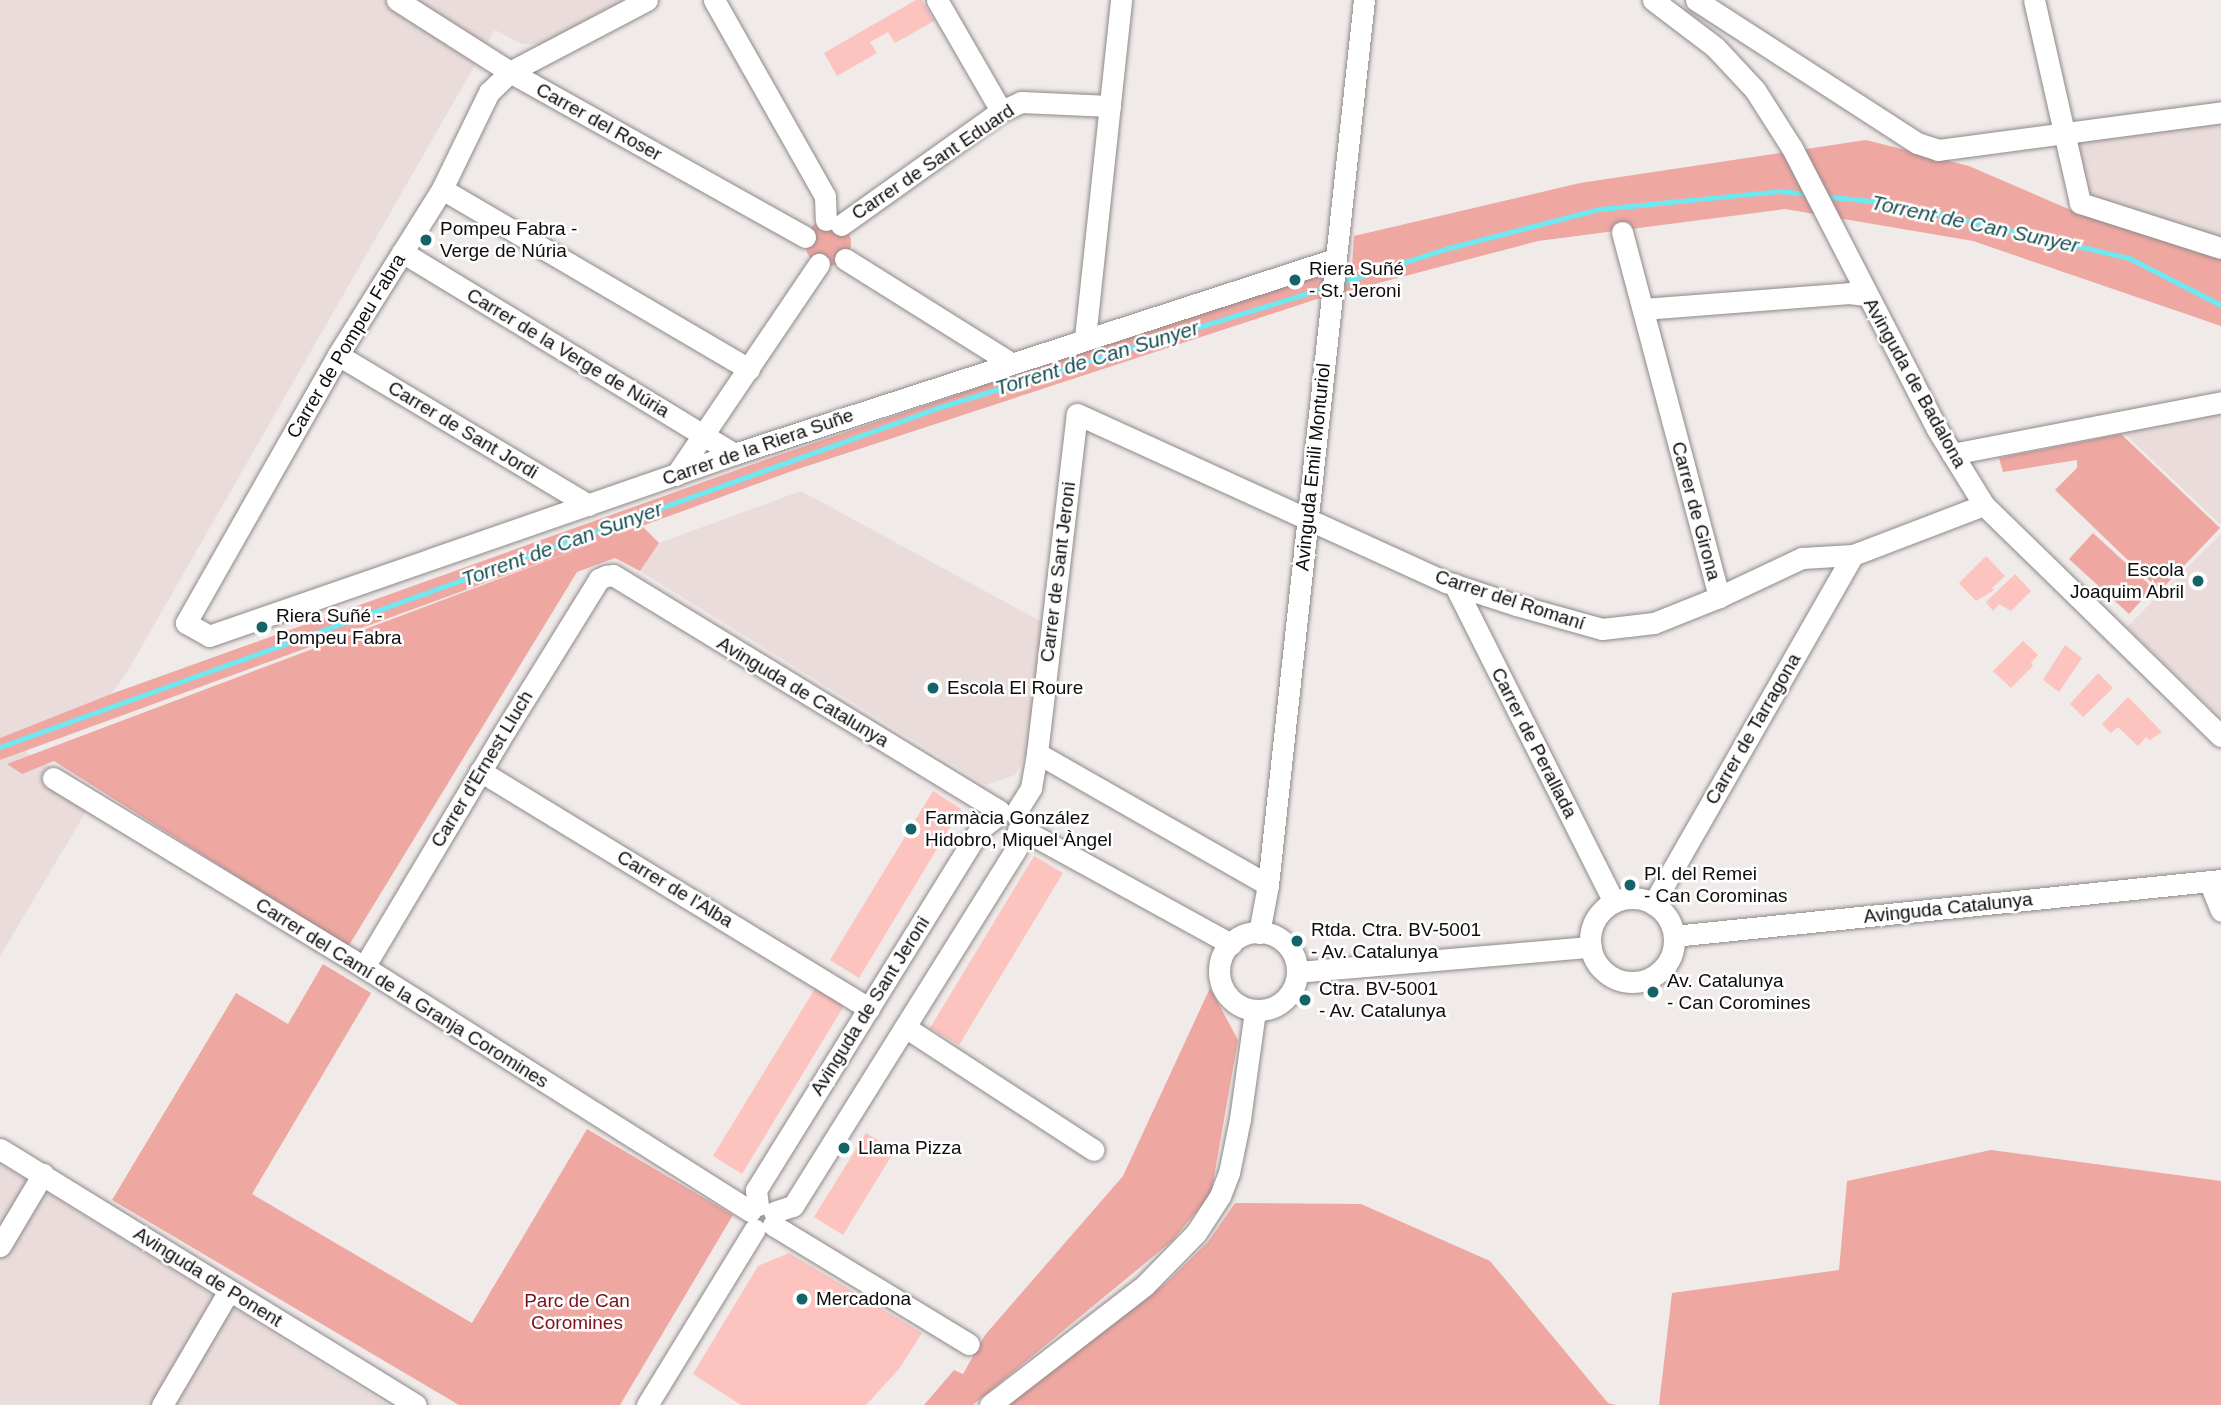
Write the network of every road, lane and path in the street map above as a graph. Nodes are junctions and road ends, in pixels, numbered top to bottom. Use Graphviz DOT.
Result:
graph roads {
  1 [pos="397,0"];
  2 [pos="647,0"];
  3 [pos="714,0"];
  4 [pos="937,0"];
  5 [pos="1121,0"];
  6 [pos="1364,0"];
  7 [pos="1653,0"];
  8 [pos="2034,0"];
  9 [pos="1710,4"];
  10 [pos="510,72"];
  11 [pos="1110,106"];
  12 [pos="1001,111"];
  13 [pos="2221,112"];
  14 [pos="2064,136"];
  15 [pos="442,189"];
  16 [pos="834,222"];
  17 [pos="1622,232"];
  18 [pos="805,237"];
  19 [pos="2221,248"];
  20 [pos="402,252"];
  21 [pos="845,259"];
  22 [pos="819,264"];
  23 [pos="1334,264"];
  24 [pos="1866,295"];
  25 [pos="1643,309"];
  26 [pos="1085,338"];
  27 [pos="338,355"];
  28 [pos="1011,363"];
  29 [pos="749,369"];
  30 [pos="2221,402"];
  31 [pos="1077,414"];
  32 [pos="704,436"];
  33 [pos="734,454"];
  34 [pos="1952,454"];
  35 [pos="676,475"];
  36 [pos="589,505"];
  37 [pos="1984,505"];
  38 [pos="1308,521"];
  39 [pos="1853,555"];
  40 [pos="606,576"];
  41 [pos="1454,584"];
  42 [pos="1718,597"];
  43 [pos="186,623"];
  44 [pos="2221,736"];
  45 [pos="1037,753"];
  46 [pos="481,771"];
  47 [pos="53,778"];
  48 [pos="1011,819"];
  49 [pos="2215,880"];
  50 [pos="1268,885"];
  51 [pos="1614,902"];
  52 [pos="1653,904"];
  53 [pos="2221,911"];
  54 [pos="1259,933"];
  55 [pos="1674,936"];
  56 [pos="1231,944"];
  57 [pos="1591,947"];
  58 [pos="364,967"];
  59 [pos="1297,972"];
  60 [pos="869,1008"];
  61 [pos="1255,1011"];
  62 [pos="905,1027"];
  63 [pos="0,1149"];
  64 [pos="1094,1150"];
  65 [pos="43,1174"];
  66 [pos="762,1216"];
  67 [pos="0,1246"];
  68 [pos="229,1291"];
  69 [pos="969,1344"];
  70 [pos="162,1405"];
  71 [pos="416,1405"];
  72 [pos="647,1405"];
  73 [pos="990,1405"];
  1 -- 10 [label="street, Carrer del Roser"];
  2 -- 10 [label="street, Carrer de Pompeu Fabra"];
  3 -- 16 [label="street"];
  4 -- 12 [label="street"];
  5 -- 11 [label="street"];
  6 -- 23 [label="street, Avinguda Emili Monturiol"];
  7 -- 24 [label="street, Avinguda de Badalona"];
  8 -- 14 [label="street"];
  9 -- 14 [label="street"];
  10 -- 15 [label="street, Carrer de Pompeu Fabra"];
  10 -- 18 [label="street, Carrer del Roser"];
  11 -- 12 [label="street, Carrer de Sant Eduard"];
  11 -- 26 [label="street"];
  12 -- 16 [label="street, Carrer de Sant Eduard"];
  13 -- 14 [label="street"];
  14 -- 19 [label="street"];
  15 -- 20 [label="street, Carrer de Pompeu Fabra"];
  15 -- 29 [label="street"];
  16 -- 18 [label="street"];
  16 -- 21 [label="street"];
  17 -- 25 [label="street, Carrer de Girona"];
  18 -- 22 [label="street"];
  20 -- 27 [label="street, Carrer de Pompeu Fabra"];
  20 -- 32 [label="street, Carrer de la Verge de Núria"];
  21 -- 22 [label="street"];
  21 -- 28 [label="street"];
  22 -- 29 [label="street"];
  23 -- 26 [label="street, Carrer de la Riera Suñe"];
  23 -- 38 [label="street, Avinguda Emili Monturiol"];
  24 -- 25 [label="street"];
  24 -- 34 [label="street, Avinguda de Badalona"];
  25 -- 42 [label="street, Carrer de Girona"];
  26 -- 28 [label="street, Carrer de la Riera Suñe"];
  27 -- 36 [label="street, Carrer de Sant Jordi"];
  27 -- 43 [label="street, Carrer de Pompeu Fabra"];
  28 -- 33 [label="street, Carrer de la Riera Suñe"];
  29 -- 32 [label="street"];
  30 -- 34 [label="street"];
  31 -- 38 [label="street, Carrer del Romaní"];
  31 -- 45 [label="street, Carrer de Sant Jeroni"];
  32 -- 33 [label="street, Carrer de la Verge de Núria"];
  32 -- 35 [label="street"];
  33 -- 35 [label="street, Carrer de la Riera Suñe"];
  34 -- 37 [label="street, Avinguda de Badalona"];
  35 -- 36 [label="street, Carrer de la Riera Suñe"];
  36 -- 43 [label="street, Carrer de la Riera Suñe"];
  37 -- 39 [label="street, Carrer de Girona"];
  37 -- 44 [label="street, Avinguda de Badalona"];
  38 -- 41 [label="street, Carrer del Romaní"];
  38 -- 50 [label="street, Avinguda Emili Monturiol"];
  39 -- 42 [label="street, Carrer de Girona"];
  39 -- 52 [label="street, Carrer de Tarragona"];
  40 -- 46 [label="street, Carrer d'Ernest Lluch"];
  40 -- 48 [label="street, Avinguda de Catalunya"];
  41 -- 42 [label="street, Carrer del Romaní"];
  41 -- 51 [label="street, Carrer de Perallada"];
  45 -- 48 [label="street, Carrer de Sant Jeroni"];
  45 -- 50 [label="street"];
  46 -- 58 [label="street, Carrer d'Ernest Lluch"];
  46 -- 60 [label="street, Carrer de l'Alba"];
  47 -- 58 [label="street, Carrer del Camí de la Granja Coromines"];
  48 -- 56 [label="street, Avinguda de Catalunya"];
  48 -- 60 [label="street, Avinguda de Sant Jeroni"];
  48 -- 62 [label="street, Avinguda de Sant Jeroni"];
  49 -- 53 [label="street"];
  49 -- 55 [label="street, Avinguda Catalunya"];
  50 -- 54 [label="street, Avinguda Emili Monturiol"];
  51 -- 52 [label="street"];
  51 -- 57 [label="street"];
  52 -- 55 [label="street"];
  54 -- 56 [label="street"];
  54 -- 59 [label="street"];
  55 -- 57 [label="street"];
  56 -- 61 [label="street"];
  57 -- 59 [label="street"];
  58 -- 66 [label="street, Carrer del Camí de la Granja Coromines"];
  59 -- 61 [label="street"];
  60 -- 66 [label="street, Avinguda de Sant Jeroni"];
  61 -- 73 [label="street"];
  62 -- 64 [label="street"];
  62 -- 66 [label="street, Avinguda de Sant Jeroni"];
  63 -- 65 [label="street, Avinguda de Ponent"];
  65 -- 67 [label="street"];
  65 -- 68 [label="street, Avinguda de Ponent"];
  66 -- 69 [label="street, Carrer del Camí de la Granja Coromines"];
  66 -- 72 [label="street, Avinguda de Sant Jeroni"];
  68 -- 70 [label="street"];
  68 -- 71 [label="street, Avinguda de Ponent"];
}
